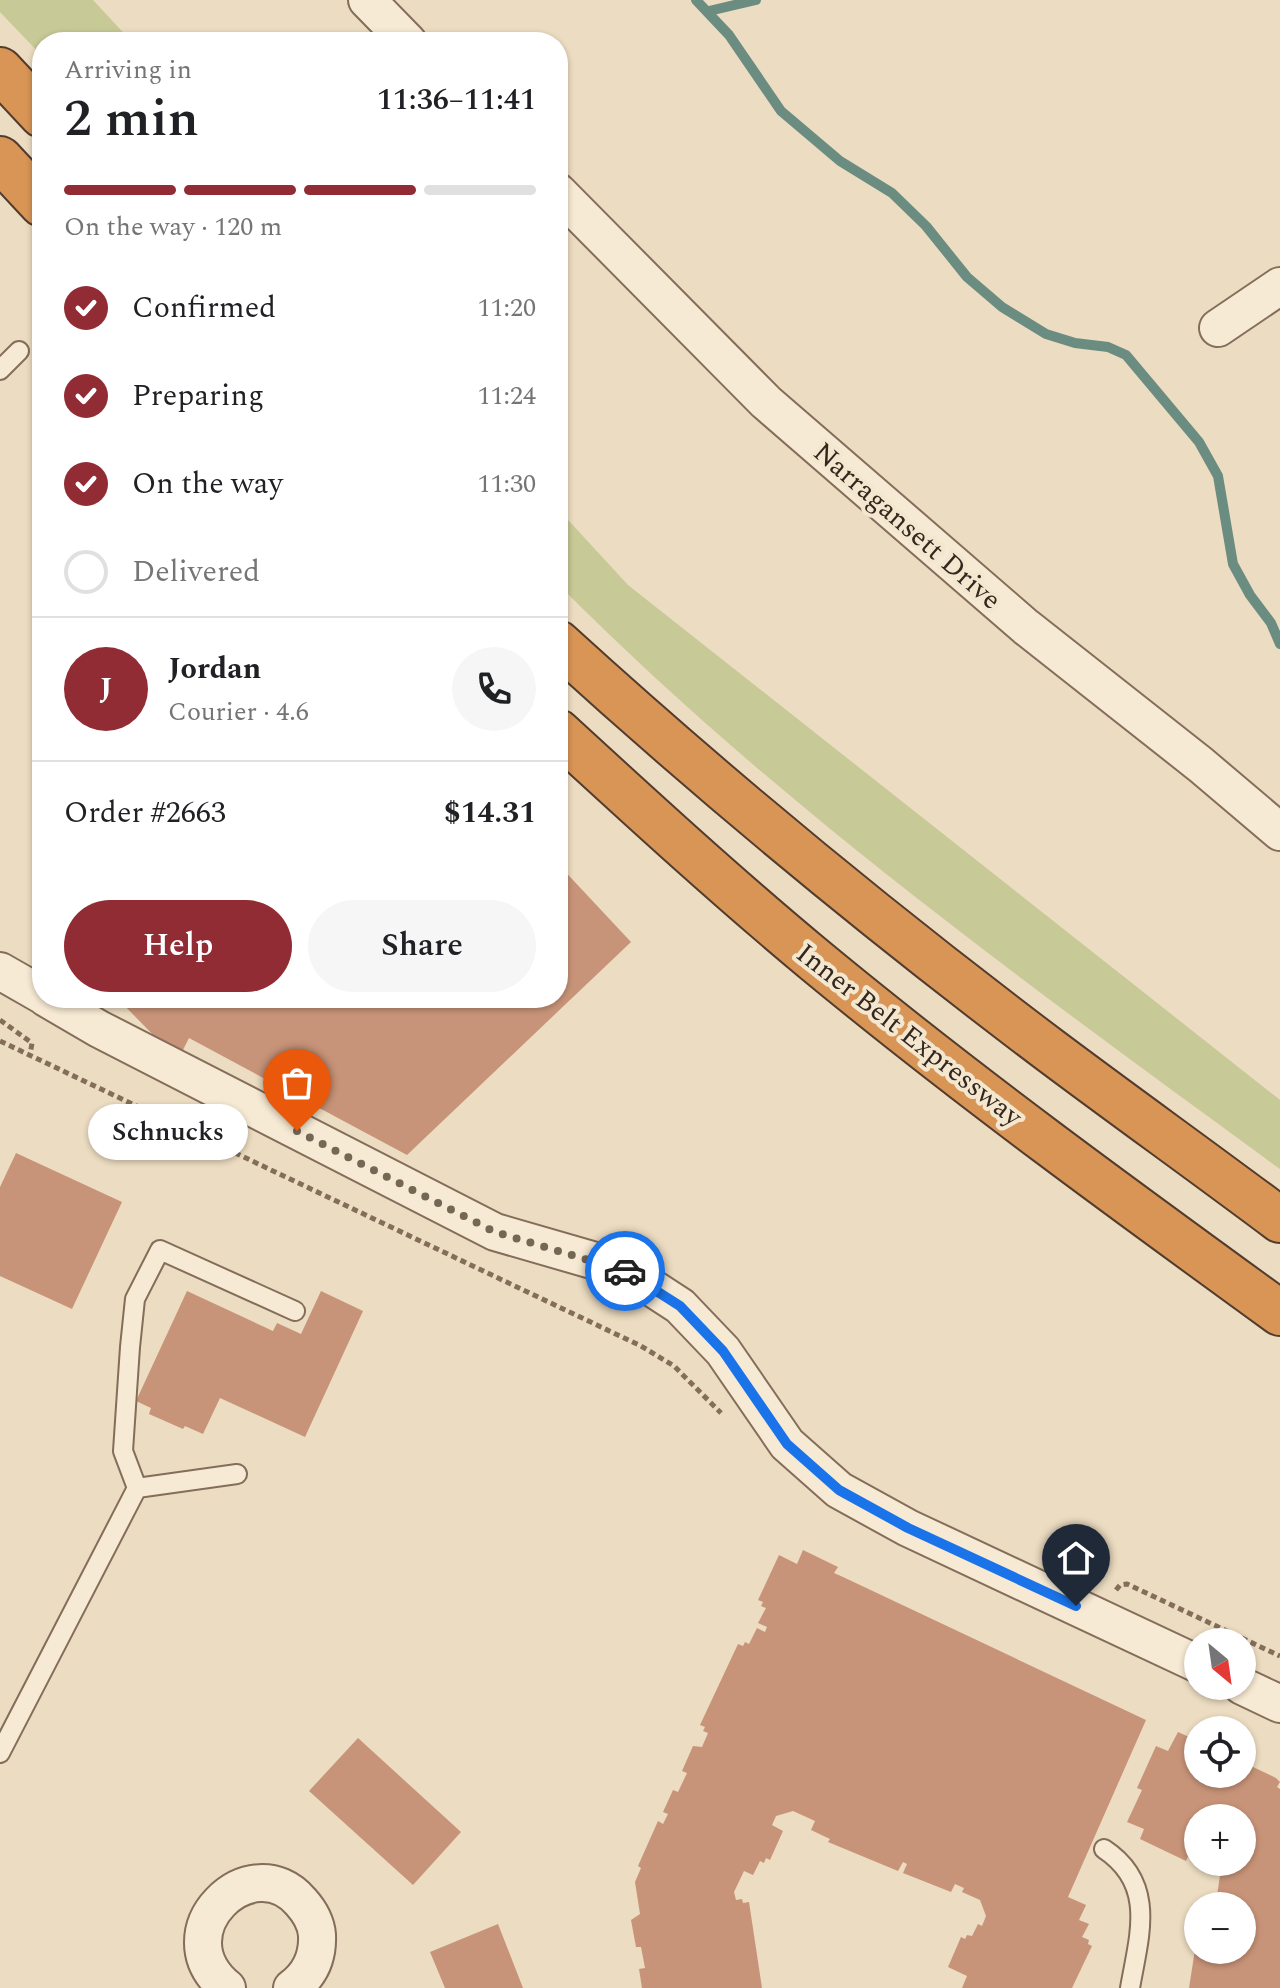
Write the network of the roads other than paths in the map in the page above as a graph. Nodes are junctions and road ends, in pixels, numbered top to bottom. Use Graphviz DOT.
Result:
graph roads {
  1 [pos="367,0"];
  2 [pos="398,32"];
  3 [pos="0,70"];
  4 [pos="32,104"];
  5 [pos="0,159"];
  6 [pos="32,193"];
  7 [pos="568,202"];
  8 [pos="1280,286"];
  9 [pos="1218,328"];
  10 [pos="19,351"];
  11 [pos="0,370"];
  12 [pos="568,652"];
  13 [pos="568,741"];
  14 [pos="1280,832"];
  15 [pos="0,971"];
  16 [pos="32,990"];
  17 [pos="63,1008"];
  18 [pos="1280,1220"];
  19 [pos="295,1311"];
  20 [pos="1280,1313"];
  21 [pos="237,1474"];
  22 [pos="137,1488"];
  23 [pos="1184,1657"];
  24 [pos="1256,1693"];
  25 [pos="1280,1704"];
  26 [pos="0,1753"];
  27 [pos="1104,1849"];
  28 [pos="299,1986"];
  29 [pos="227,1988"];
  30 [pos="1130,1988"];
  1 -- 2 [label="street"];
  3 -- 4 [label="highway"];
  5 -- 6 [label="highway"];
  7 -- 14 [label="street, Narragansett Drive"];
  8 -- 9 [label="street"];
  10 -- 11 [label="lane"];
  12 -- 18 [label="highway"];
  13 -- 20 [label="highway, Inner Belt Expressway"];
  15 -- 16 [label="street"];
  17 -- 23 [label="street"];
  19 -- 22 [label="lane"];
  21 -- 22 [label="lane"];
  22 -- 26 [label="lane"];
  24 -- 25 [label="street"];
  27 -- 30 [label="lane"];
  28 -- 29 [label="street"];
}
